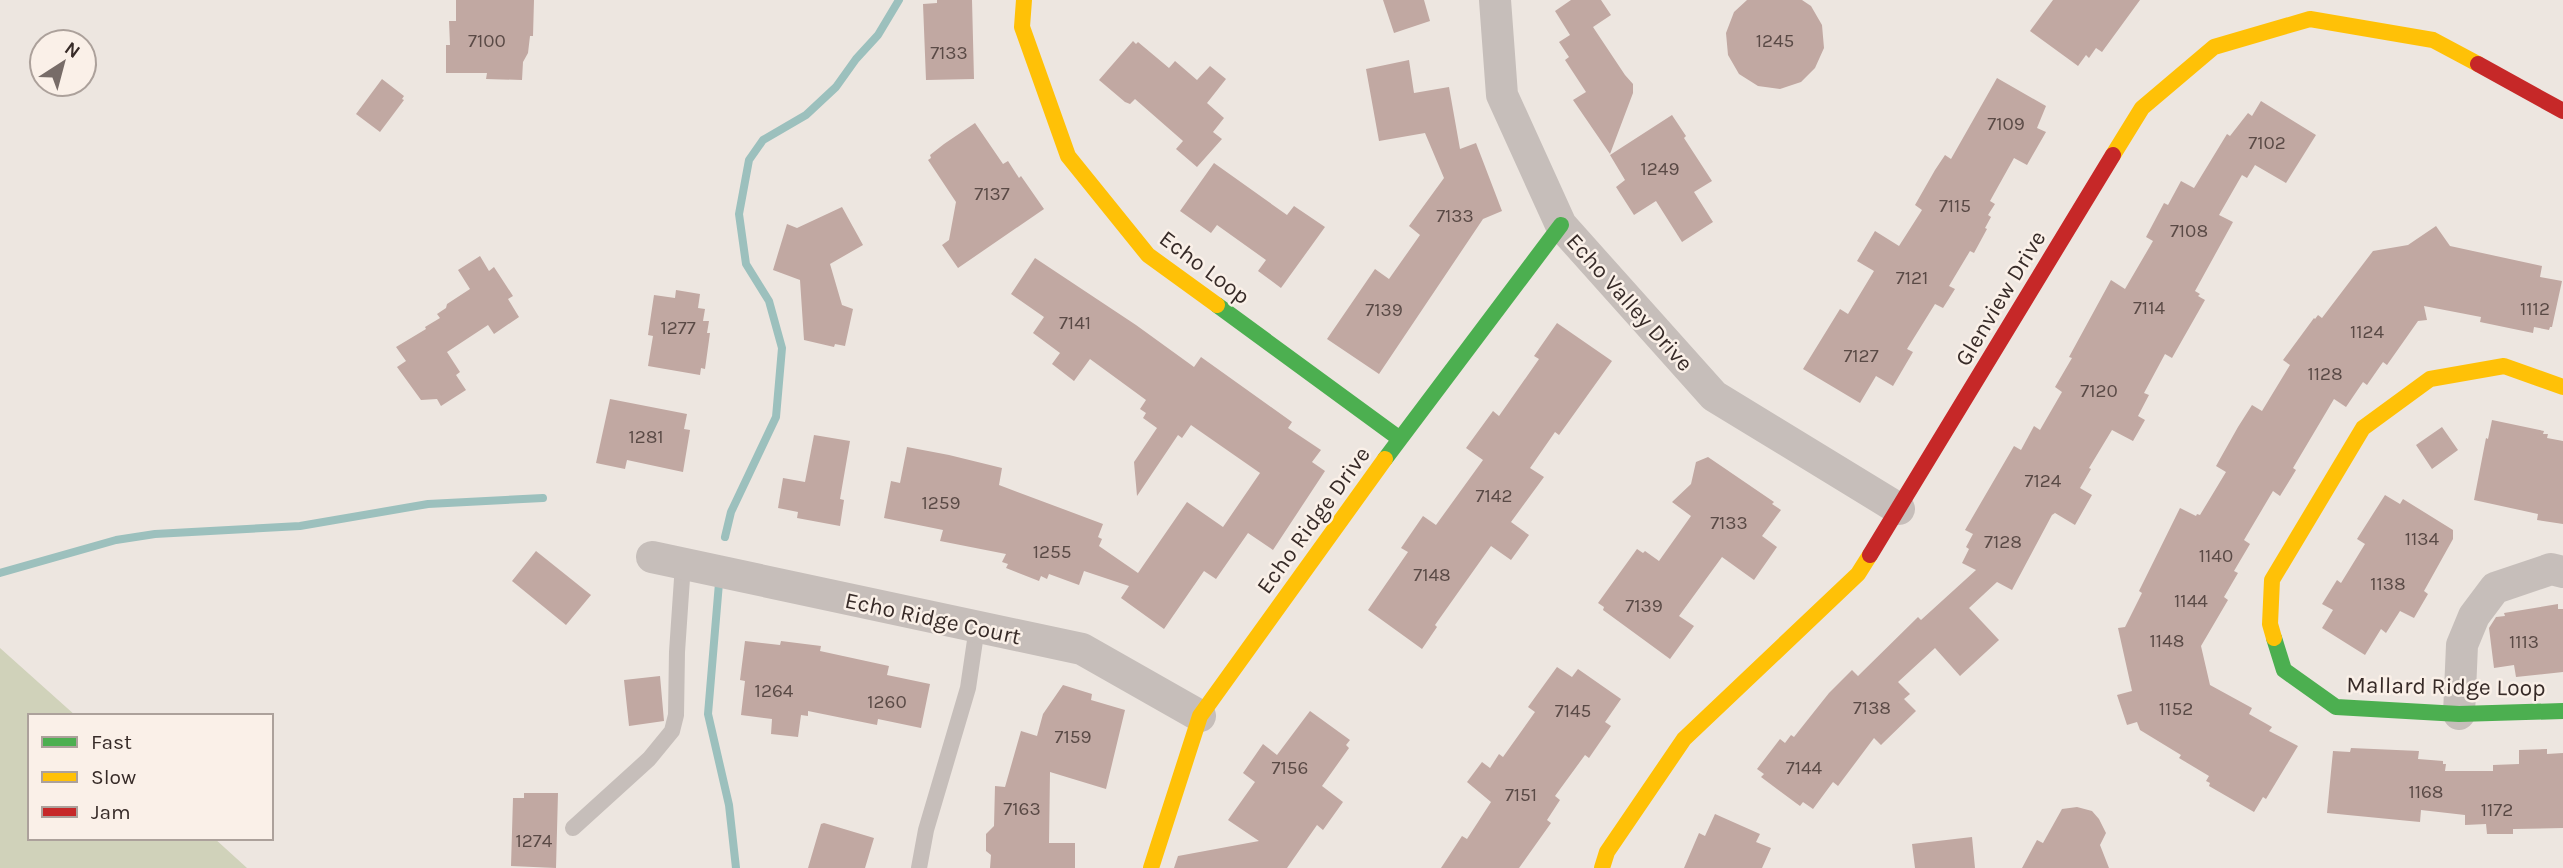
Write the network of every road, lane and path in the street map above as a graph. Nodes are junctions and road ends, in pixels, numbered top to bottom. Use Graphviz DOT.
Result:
graph roads {
  1 [pos="1024,0"];
  2 [pos="1496,0"];
  3 [pos="2310,10"];
  4 [pos="2563,111"];
  5 [pos="1561,225"];
  6 [pos="2563,387"];
  7 [pos="1400,439"];
  8 [pos="1899,509"];
  9 [pos="652,557"];
  10 [pos="683,564"];
  11 [pos="2563,572"];
  12 [pos="977,627"];
  13 [pos="2563,711"];
  14 [pos="2459,714"];
  15 [pos="1200,716"];
  16 [pos="573,828"];
  17 [pos="919,868"];
  18 [pos="1151,868"];
  19 [pos="1602,868"];
  1 -- 7 [label="street, Echo Loop"];
  2 -- 5 [label="street, Echo Valley Drive"];
  3 -- 4 [label="street, Glenview Drive"];
  3 -- 8 [label="street, Glenview Drive"];
  5 -- 7 [label="street, Echo Ridge Drive"];
  5 -- 8 [label="street, Echo Valley Drive"];
  6 -- 14 [label="street, Mallard Ridge Loop"];
  7 -- 15 [label="street, Echo Ridge Drive"];
  8 -- 19 [label="street, Glenview Drive"];
  9 -- 10 [label="street, Echo Ridge Court"];
  10 -- 12 [label="street, Echo Ridge Court"];
  10 -- 16 [label="lane"];
  11 -- 14 [label="street"];
  12 -- 15 [label="street, Echo Ridge Court"];
  12 -- 17 [label="lane"];
  13 -- 14 [label="street, Mallard Ridge Loop"];
  15 -- 18 [label="street, Echo Ridge Drive"];
}
